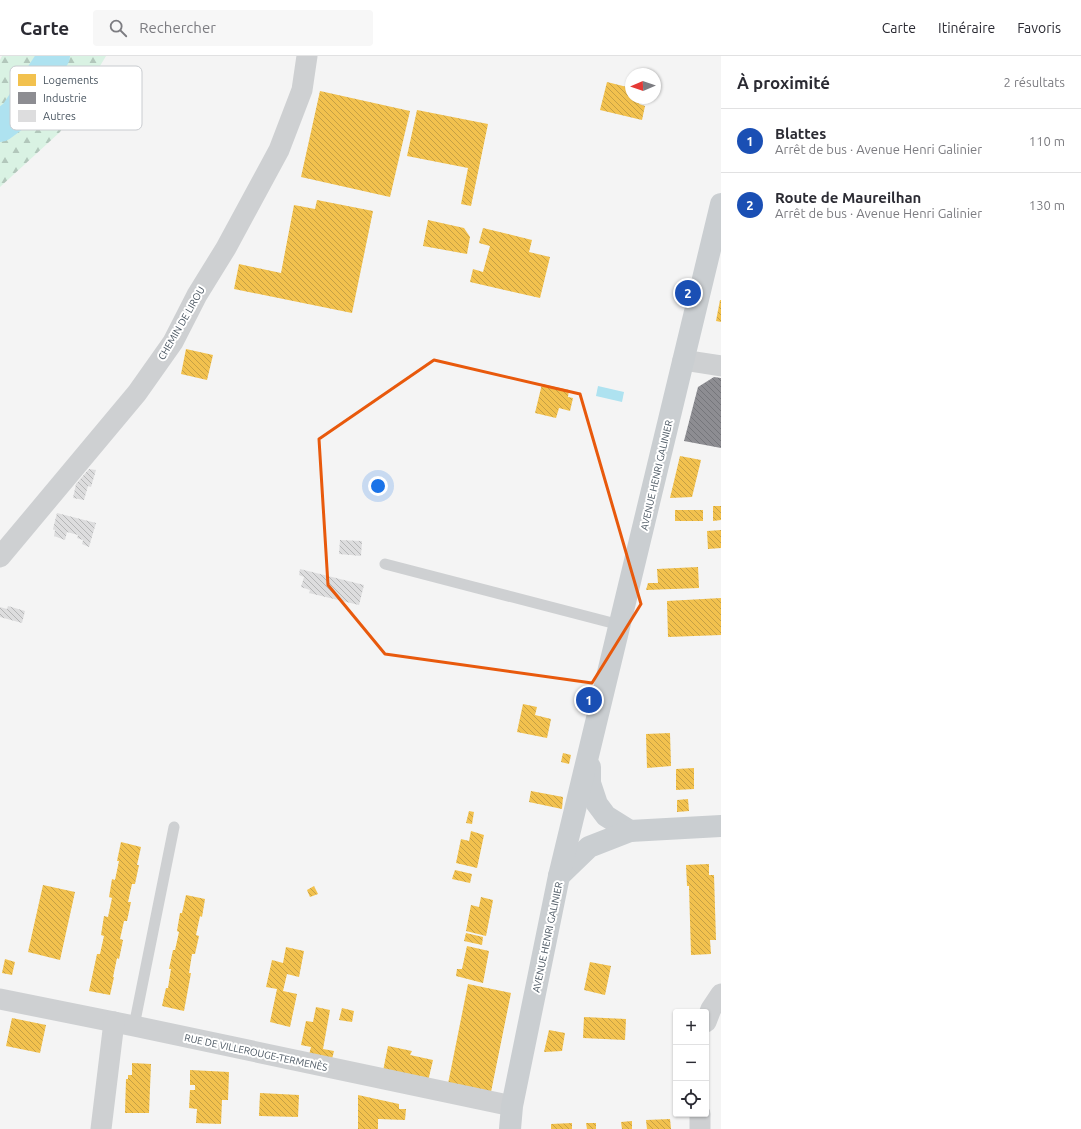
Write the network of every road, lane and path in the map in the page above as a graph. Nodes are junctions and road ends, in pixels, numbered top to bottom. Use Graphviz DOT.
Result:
graph roads {
  1 [pos="307,56"];
  2 [pos="720,211"];
  3 [pos="683,360"];
  4 [pos="721,366"];
  5 [pos="0,557"];
  6 [pos="385,564"];
  7 [pos="620,625"];
  8 [pos="590,746"];
  9 [pos="721,826"];
  10 [pos="174,827"];
  11 [pos="630,831"];
  12 [pos="560,876"];
  13 [pos="721,994"];
  14 [pos="0,999"];
  15 [pos="709,1014"];
  16 [pos="114,1022"];
  17 [pos="134,1026"];
  18 [pos="512,1106"];
  19 [pos="700,1117"];
  20 [pos="100,1129"];
  21 [pos="510,1129"];
  22 [pos="700,1129"];
  1 -- 5 [label="street, CHEMIN DE LIROU"];
  2 -- 3 [label="main road, AVENUE HENRI GALINIER"];
  3 -- 4 [label="street"];
  3 -- 7 [label="main road, AVENUE HENRI GALINIER"];
  6 -- 7 [label="lane"];
  7 -- 8 [label="main road, AVENUE HENRI GALINIER"];
  8 -- 11 [label="main road, AVENUE HENRI GALINIER"];
  8 -- 12 [label="main road, AVENUE HENRI GALINIER"];
  9 -- 11 [label="main road"];
  10 -- 17 [label="lane"];
  11 -- 12 [label="main road"];
  12 -- 18 [label="main road, AVENUE HENRI GALINIER"];
  13 -- 15 [label="street"];
  14 -- 16 [label="street, RUE DE VILLEROUGE-TERMENÈS"];
  16 -- 17 [label="street, RUE DE VILLEROUGE-TERMENÈS"];
  16 -- 20 [label="street"];
  17 -- 18 [label="street, RUE DE VILLEROUGE-TERMENÈS"];
  18 -- 21 [label="main road, AVENUE HENRI GALINIER"];
  19 -- 22 [label="street"];
}
